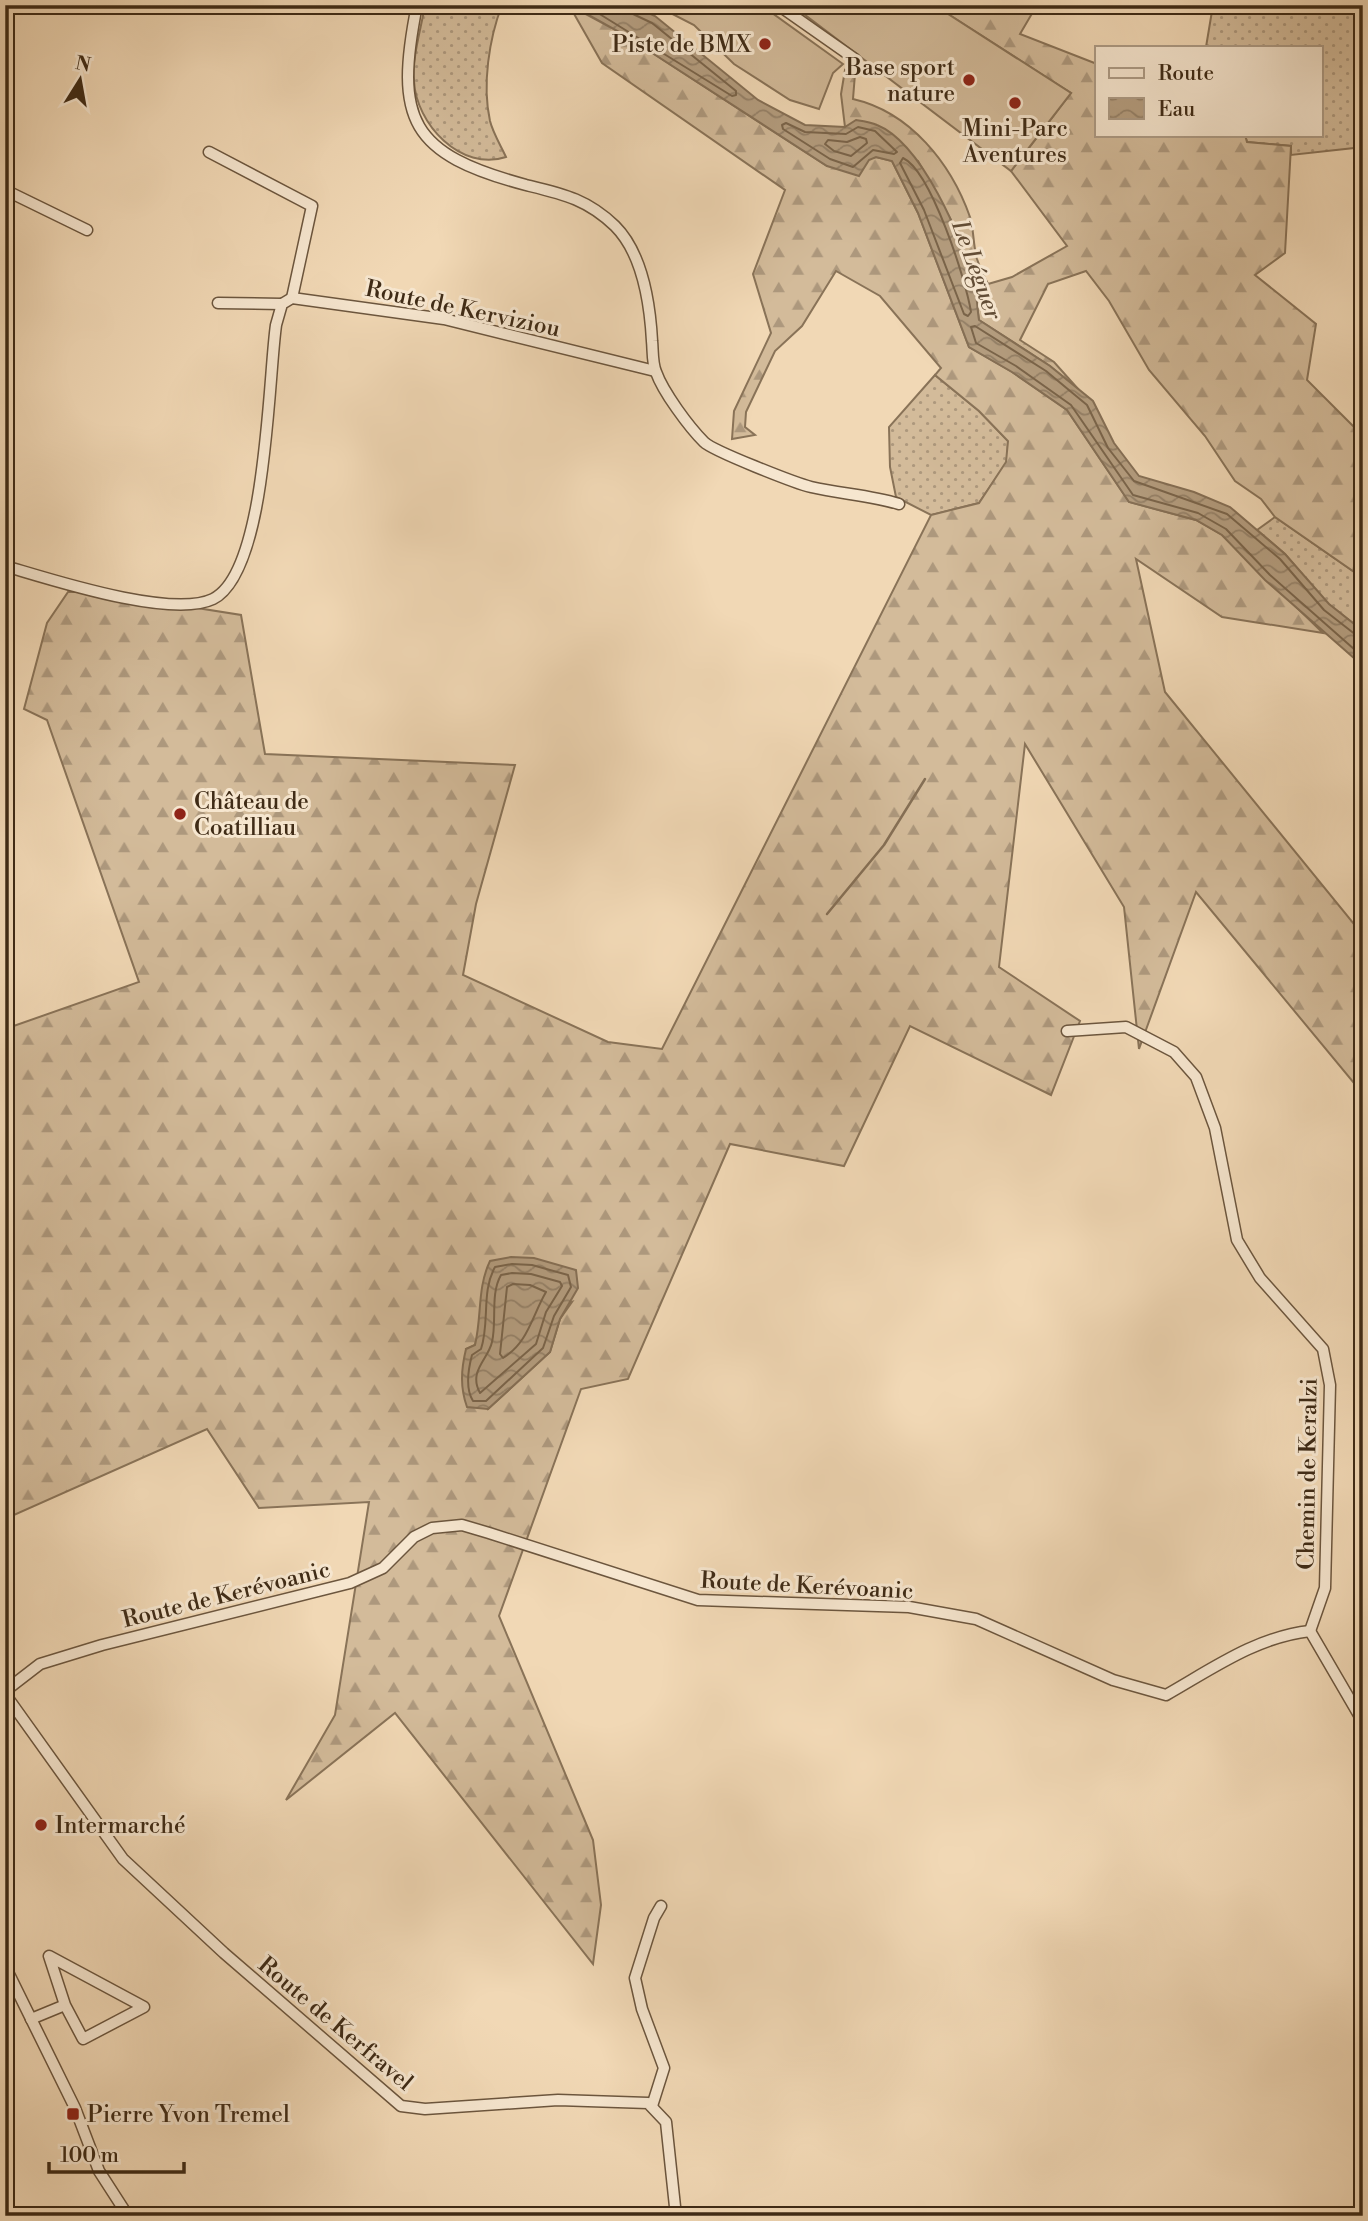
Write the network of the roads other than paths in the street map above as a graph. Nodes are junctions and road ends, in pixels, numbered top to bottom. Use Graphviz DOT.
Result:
graph roads {
  1 [pos="417,5"];
  2 [pos="778,5"];
  3 [pos="855,59"];
  4 [pos="209,152"];
  5 [pos="5,190"];
  6 [pos="87,230"];
  7 [pos="292,298"];
  8 [pos="218,303"];
  9 [pos="282,304"];
  10 [pos="655,371"];
  11 [pos="900,504"];
  12 [pos="5,566"];
  13 [pos="1067,1031"];
  14 [pos="1310,1631"];
  15 [pos="5,1693"];
  16 [pos="1363,1722"];
  17 [pos="661,1906"];
  18 [pos="5,1966"];
  19 [pos="65,2005"];
  20 [pos="1363,2011"];
  21 [pos="31,2019"];
  22 [pos="1363,2051"];
  23 [pos="652,2106"];
  24 [pos="128,2216"];
  25 [pos="677,2216"];
  1 -- 10 [label="street"];
  2 -- 3 [label="street"];
  4 -- 7 [label="street"];
  5 -- 6 [label="street"];
  7 -- 9 [label="street"];
  7 -- 10 [label="street, Route de Kerviziou"];
  8 -- 9 [label="street"];
  9 -- 12 [label="street"];
  10 -- 11 [label="street"];
  13 -- 14 [label="street, Chemin de Keralzi"];
  14 -- 15 [label="street, Route de Kerévoanic"];
  14 -- 16 [label="street"];
  15 -- 23 [label="street, Route de Kerfravel"];
  17 -- 23 [label="street"];
  18 -- 21 [label="street"];
  19 -- 19 [label="street"];
  19 -- 21 [label="street"];
  20 -- 22 [label="street"];
  21 -- 24 [label="street"];
  23 -- 25 [label="street"];
}
